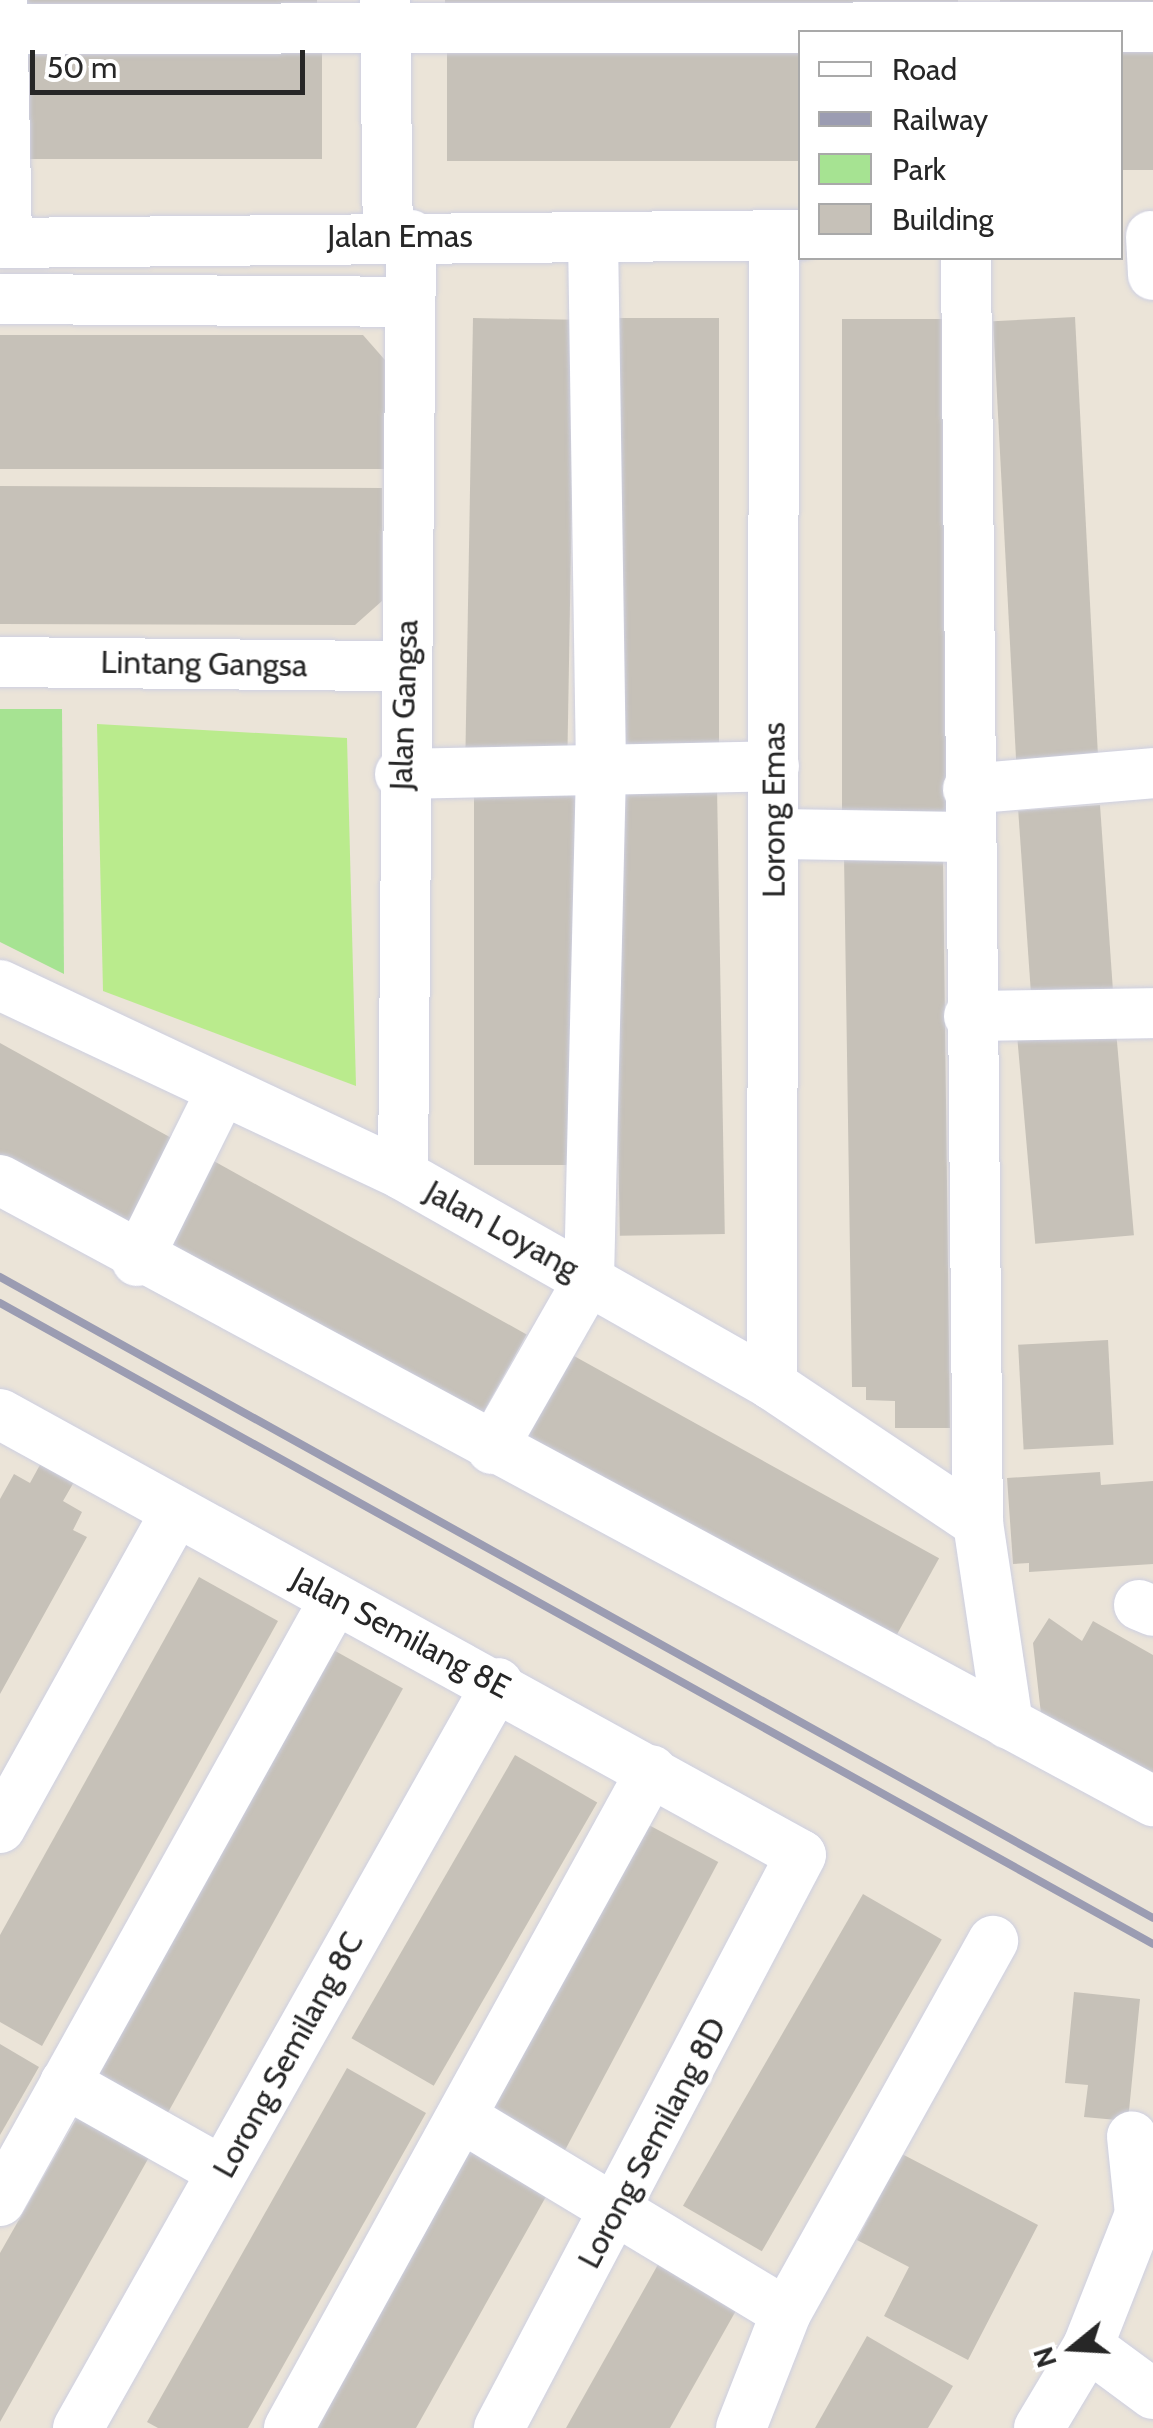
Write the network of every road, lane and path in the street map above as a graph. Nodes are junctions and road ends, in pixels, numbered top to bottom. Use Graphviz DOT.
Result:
graph roads {
  1 [pos="385,14"];
  2 [pos="2,20"];
  3 [pos="972,20"];
  4 [pos="1153,26"];
  5 [pos="399,234"];
  6 [pos="788,235"];
  7 [pos="593,238"];
  8 [pos="4,242"];
  9 [pos="966,260"];
  10 [pos="0,299"];
  11 [pos="409,302"];
  12 [pos="0,662"];
  13 [pos="407,666"];
  14 [pos="774,766"];
  15 [pos="600,770"];
  16 [pos="1153,773"];
  17 [pos="400,774"];
  18 [pos="968,813"];
  19 [pos="774,834"];
  20 [pos="0,986"];
  21 [pos="1153,1012"];
  22 [pos="969,1016"];
  23 [pos="222,1090"];
  24 [pos="403,1175"];
  25 [pos="0,1180"];
  26 [pos="136,1260"];
  27 [pos="589,1279"];
  28 [pos="772,1385"];
  29 [pos="6,1431"];
  30 [pos="492,1449"];
  31 [pos="174,1516"];
  32 [pos="978,1523"];
  33 [pos="335,1598"];
  34 [pos="498,1682"];
  35 [pos="1008,1724"];
  36 [pos="652,1770"];
  37 [pos="1153,1801"];
  38 [pos="0,1828"];
  39 [pos="800,1855"];
  40 [pos="992,1940"];
  41 [pos="65,2083"];
  42 [pos="463,2118"];
  43 [pos="1132,2136"];
  44 [pos="222,2172"];
  45 [pos="0,2201"];
  46 [pos="620,2208"];
  47 [pos="786,2312"];
  48 [pos="1088,2346"];
  49 [pos="1153,2394"];
  50 [pos="78,2428"];
  51 [pos="288,2428"];
  52 [pos="499,2428"];
  53 [pos="741,2428"];
  54 [pos="1039,2428"];
  1 -- 2 [label="street"];
  1 -- 3 [label="street"];
  1 -- 5 [label="street, Jalan Gangsa"];
  2 -- 8 [label="street"];
  3 -- 4 [label="street"];
  5 -- 7 [label="street, Jalan Emas"];
  5 -- 8 [label="street, Jalan Emas"];
  5 -- 11 [label="street, Jalan Gangsa"];
  6 -- 7 [label="street, Jalan Emas"];
  6 -- 14 [label="street, Lorong Emas"];
  7 -- 15 [label="street"];
  9 -- 18 [label="street"];
  10 -- 11 [label="street"];
  11 -- 13 [label="street, Jalan Gangsa"];
  12 -- 13 [label="street, Lintang Gangsa"];
  13 -- 17 [label="street, Jalan Gangsa"];
  14 -- 15 [label="street"];
  14 -- 19 [label="street, Lorong Emas"];
  15 -- 17 [label="street"];
  15 -- 27 [label="street"];
  16 -- 18 [label="street"];
  17 -- 24 [label="street, Jalan Gangsa"];
  18 -- 19 [label="street"];
  18 -- 22 [label="street"];
  19 -- 28 [label="street, Lorong Emas"];
  20 -- 23 [label="street, Jalan Loyang"];
  21 -- 22 [label="street"];
  22 -- 32 [label="street"];
  23 -- 24 [label="street, Jalan Loyang"];
  23 -- 26 [label="street"];
  24 -- 27 [label="street, Jalan Loyang"];
  25 -- 26 [label="street"];
  26 -- 30 [label="street"];
  27 -- 28 [label="street, Jalan Loyang"];
  27 -- 30 [label="street"];
  28 -- 32 [label="street, Jalan Loyang"];
  29 -- 31 [label="street, Jalan Semilang 8E"];
  30 -- 35 [label="street"];
  31 -- 33 [label="street, Jalan Semilang 8E"];
  31 -- 38 [label="street"];
  32 -- 35 [label="street"];
  33 -- 34 [label="street, Jalan Semilang 8E"];
  33 -- 41 [label="street"];
  34 -- 36 [label="street, Jalan Semilang 8E"];
  34 -- 44 [label="street, Lorong Semilang 8C"];
  35 -- 37 [label="street"];
  36 -- 39 [label="street, Jalan Semilang 8E"];
  36 -- 42 [label="street"];
  39 -- 46 [label="street, Lorong Semilang 8D"];
  40 -- 47 [label="street"];
  41 -- 44 [label="street"];
  41 -- 45 [label="street"];
  42 -- 46 [label="street"];
  42 -- 51 [label="street"];
  43 -- 48 [label="street"];
  44 -- 50 [label="street, Lorong Semilang 8C"];
  46 -- 47 [label="street"];
  46 -- 52 [label="street, Lorong Semilang 8D"];
  47 -- 53 [label="street"];
  48 -- 49 [label="street"];
  48 -- 54 [label="street"];
}
